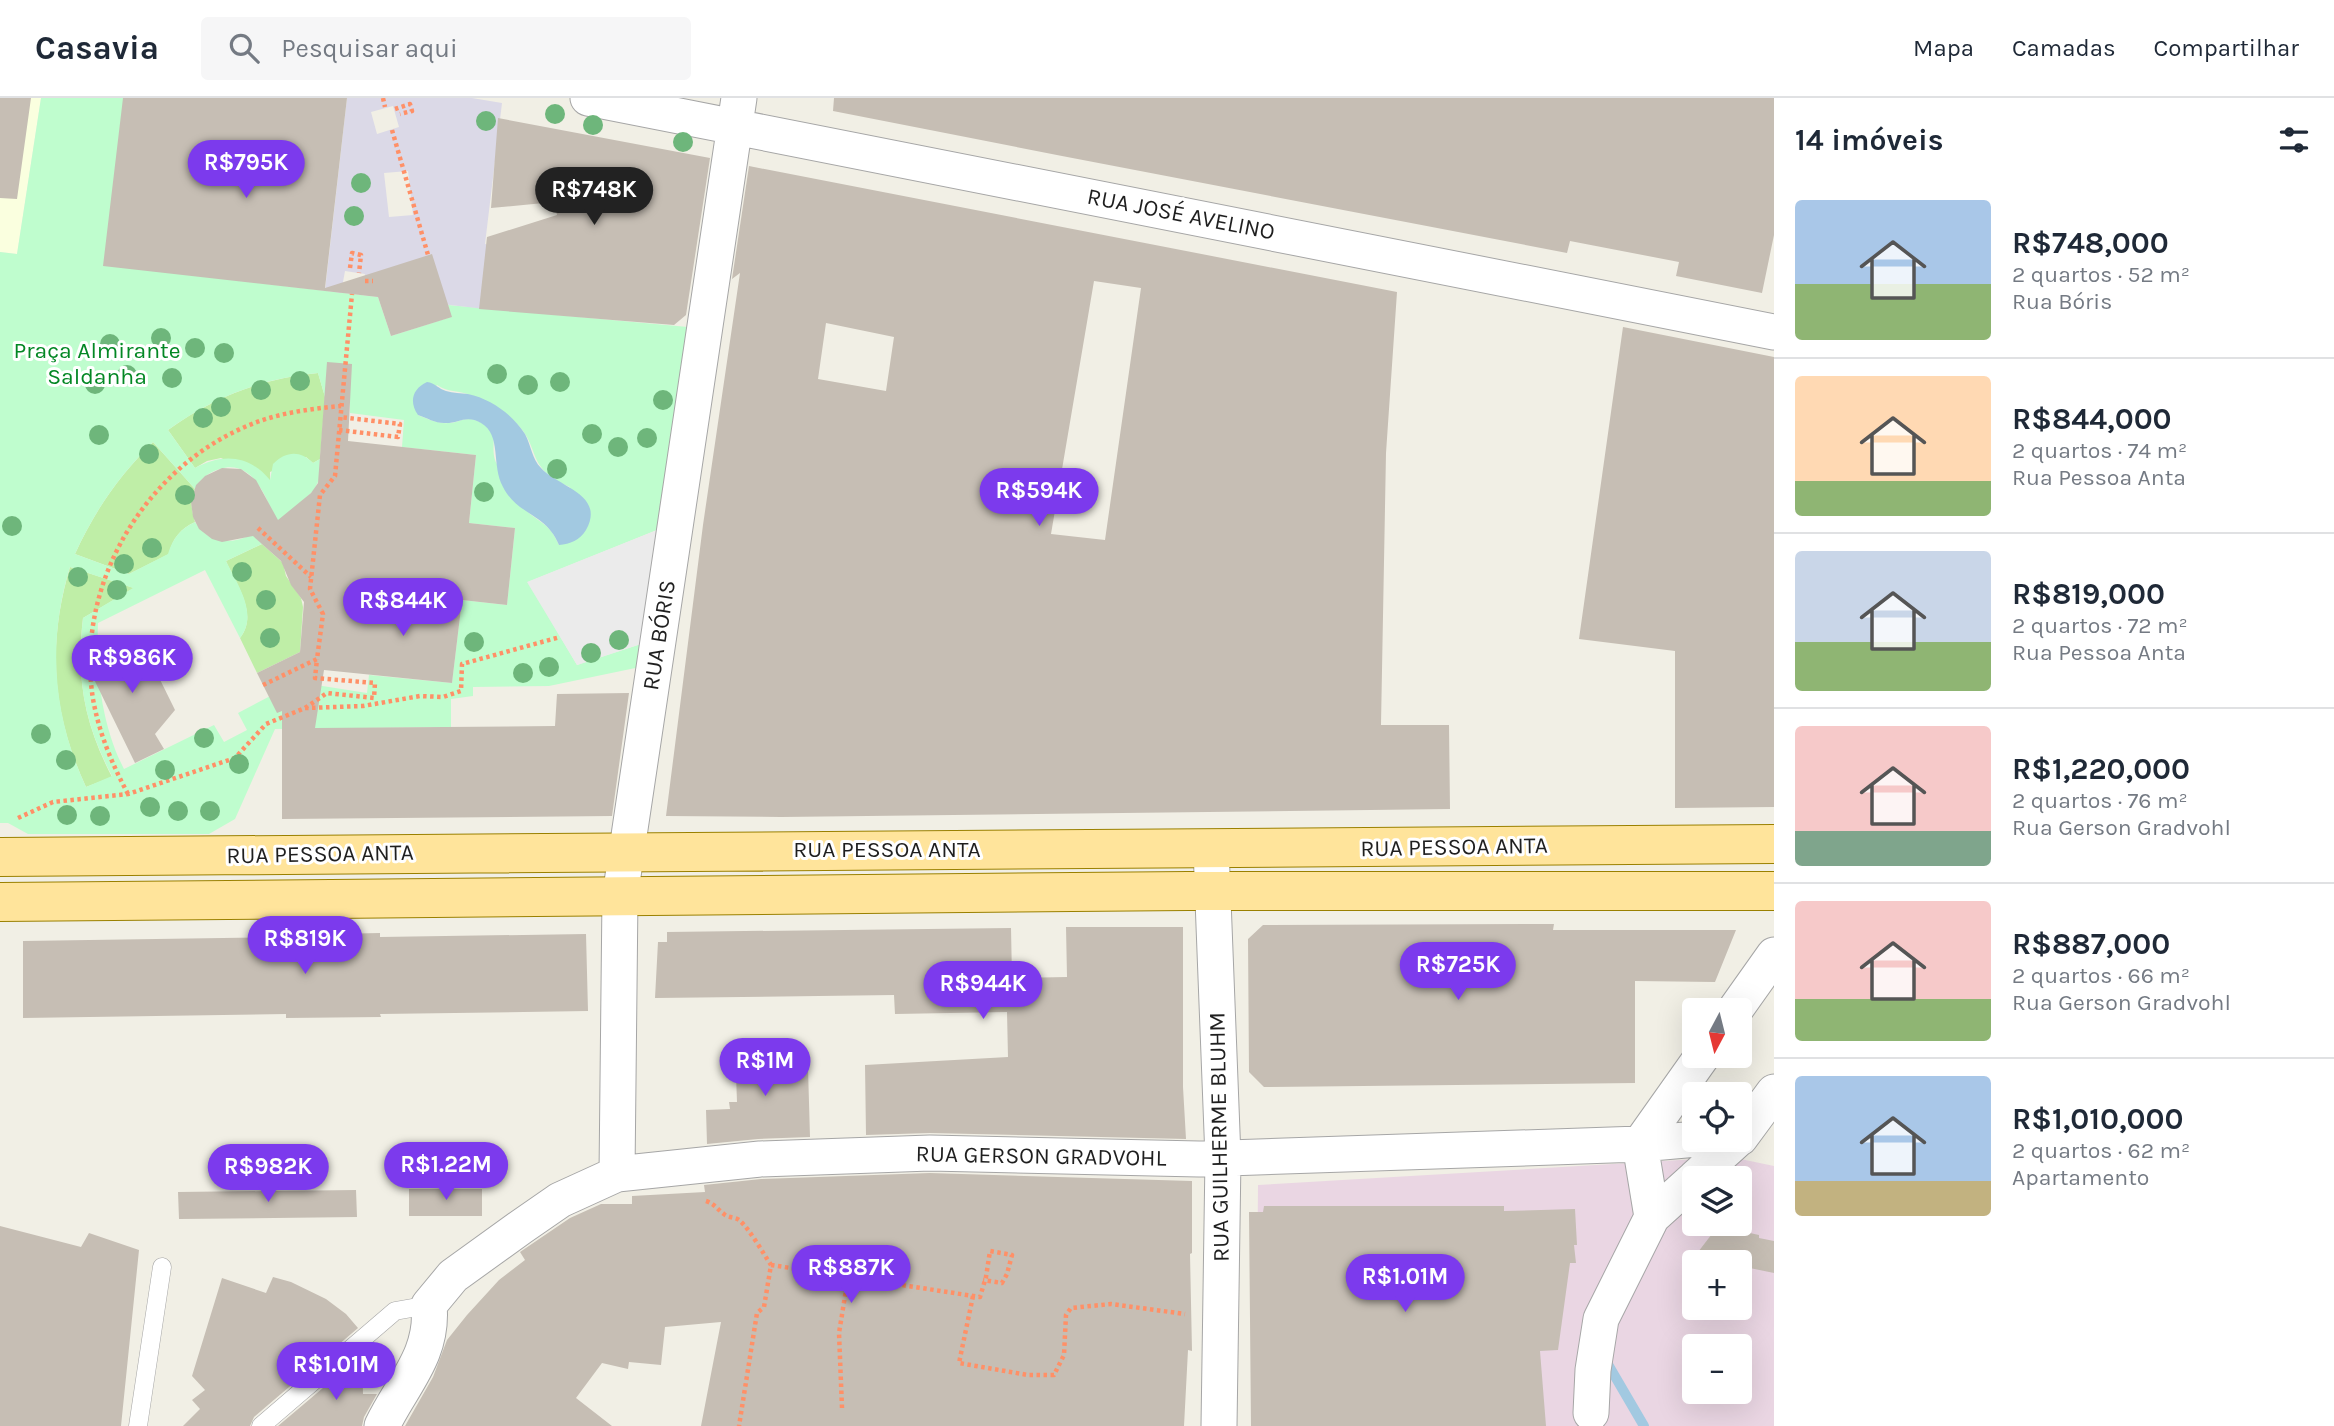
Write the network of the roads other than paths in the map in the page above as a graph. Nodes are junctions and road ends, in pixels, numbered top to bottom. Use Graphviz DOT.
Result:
graph roads {
  1 [pos="588,98"];
  2 [pos="737,112"];
  3 [pos="1774,332"];
  4 [pos="4,840"];
  5 [pos="1774,844"];
  6 [pos="1211,848"];
  7 [pos="627,851"];
  8 [pos="1213,891"];
  9 [pos="1774,891"];
  10 [pos="620,896"];
  11 [pos="0,902"];
  12 [pos="1774,955"];
  13 [pos="1744,998"];
  14 [pos="1694,1068"];
  15 [pos="1774,1092"];
  16 [pos="1752,1121"];
  17 [pos="1682,1140"];
  18 [pos="1640,1144"];
  19 [pos="1724,1152"];
  20 [pos="1223,1158"];
  21 [pos="1708,1166"];
  22 [pos="617,1174"];
  23 [pos="1682,1190"];
  24 [pos="1652,1217"];
  25 [pos="162,1267"];
  26 [pos="429,1305"];
  27 [pos="1592,1420"];
  28 [pos="138,1426"];
  29 [pos="261,1426"];
  30 [pos="382,1426"];
  31 [pos="1219,1426"];
  1 -- 2 [label="street, RUA JOSÉ AVELINO"];
  2 -- 3 [label="street, RUA JOSÉ AVELINO"];
  2 -- 7 [label="street, RUA BÓRIS"];
  4 -- 7 [label="main road, RUA PESSOA ANTA"];
  5 -- 6 [label="main road, RUA PESSOA ANTA"];
  6 -- 7 [label="main road, RUA PESSOA ANTA"];
  6 -- 8 [label="street, RUA GUILHERME BLUHM"];
  7 -- 10 [label="street, RUA BÓRIS"];
  8 -- 9 [label="main road, RUA PESSOA ANTA"];
  8 -- 10 [label="main road, RUA PESSOA ANTA"];
  8 -- 20 [label="street, RUA GUILHERME BLUHM"];
  10 -- 11 [label="main road, RUA PESSOA ANTA"];
  10 -- 22 [label="street, RUA BÓRIS"];
  12 -- 13 [label="street"];
  14 -- 18 [label="street"];
  15 -- 16 [label="street"];
  17 -- 18 [label="street, RUA GERSON GRADVOHL"];
  18 -- 20 [label="street, RUA GERSON GRADVOHL"];
  18 -- 24 [label="street"];
  19 -- 21 [label="street"];
  20 -- 22 [label="street, RUA GERSON GRADVOHL"];
  20 -- 31 [label="street, RUA GUILHERME BLUHM"];
  22 -- 26 [label="street, RUA GERSON GRADVOHL"];
  23 -- 24 [label="street"];
  24 -- 27 [label="street"];
  25 -- 28 [label="lane"];
  26 -- 29 [label="lane"];
  26 -- 30 [label="street"];
}
